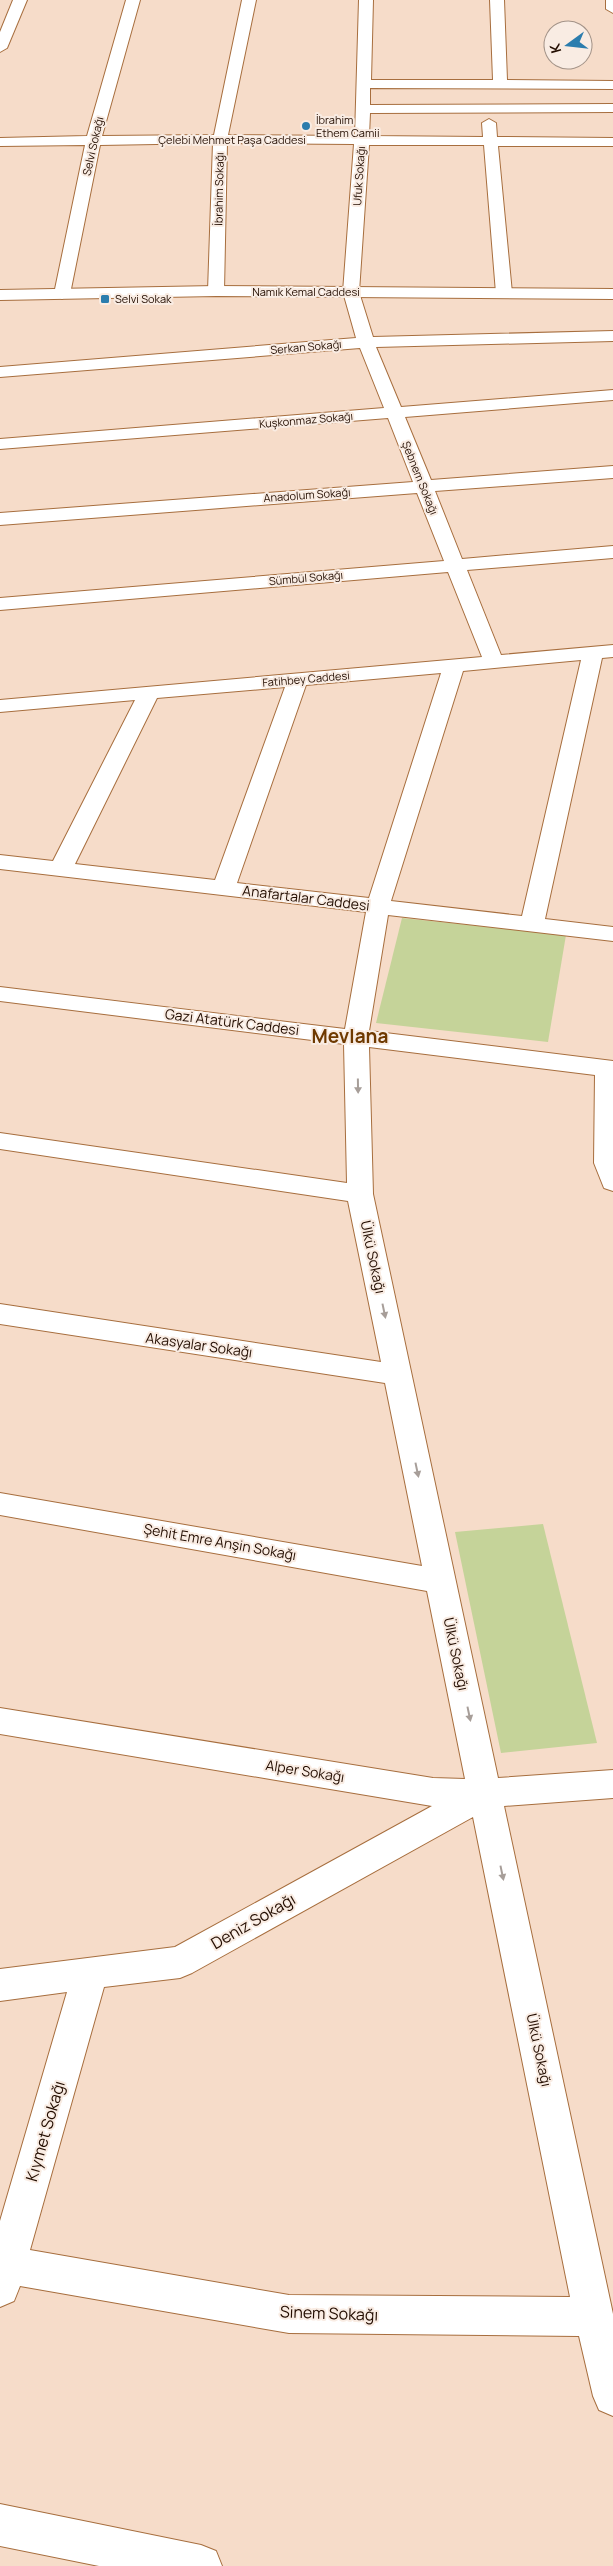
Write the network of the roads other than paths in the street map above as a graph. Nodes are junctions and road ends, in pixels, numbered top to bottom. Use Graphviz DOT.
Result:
graph roads {
  1 [pos="20,0"];
  2 [pos="133,0"];
  3 [pos="248,0"];
  4 [pos="366,0"];
  5 [pos="497,0"];
  6 [pos="613,0"];
  7 [pos="613,9"];
  8 [pos="0,48"];
  9 [pos="362,84"];
  10 [pos="493,84"];
  11 [pos="613,85"];
  12 [pos="613,108"];
  13 [pos="362,109"];
  14 [pos="488,110"];
  15 [pos="220,139"];
  16 [pos="362,140"];
  17 [pos="93,141"];
  18 [pos="490,141"];
  19 [pos="0,142"];
  20 [pos="613,142"];
  21 [pos="216,291"];
  22 [pos="351,292"];
  23 [pos="504,293"];
  24 [pos="62,294"];
  25 [pos="613,294"];
  26 [pos="0,296"];
  27 [pos="613,336"];
  28 [pos="366,342"];
  29 [pos="0,372"];
  30 [pos="613,395"];
  31 [pos="395,412"];
  32 [pos="0,444"];
  33 [pos="613,472"];
  34 [pos="424,486"];
  35 [pos="0,518"];
  36 [pos="613,552"];
  37 [pos="456,566"];
  38 [pos="0,604"];
  39 [pos="603,652"];
  40 [pos="494,662"];
  41 [pos="454,665"];
  42 [pos="298,679"];
  43 [pos="149,693"];
  44 [pos="0,706"];
  45 [pos="0,862"];
  46 [pos="61,869"];
  47 [pos="224,888"];
  48 [pos="378,907"];
  49 [pos="532,924"];
  50 [pos="613,934"];
  51 [pos="0,994"];
  52 [pos="356,1037"];
  53 [pos="611,1069"];
  54 [pos="0,1142"];
  55 [pos="613,1182"];
  56 [pos="360,1194"];
  57 [pos="0,1314"];
  58 [pos="397,1375"];
  59 [pos="0,1504"];
  60 [pos="441,1581"];
  61 [pos="0,1721"];
  62 [pos="613,1784"];
  63 [pos="485,1793"];
  64 [pos="90,1974"];
  65 [pos="0,1985"];
  66 [pos="4,2276"];
  67 [pos="594,2317"];
  68 [pos="613,2396"];
  69 [pos="0,2525"];
  70 [pos="201,2566"];
  1 -- 8 [label="street"];
  2 -- 17 [label="street, Selvi Sokağı"];
  3 -- 15 [label="street, İbrahim Sokağı"];
  4 -- 9 [label="street, Ufuk Sokağı"];
  5 -- 10 [label="street"];
  6 -- 7 [label="street"];
  9 -- 10 [label="street"];
  9 -- 13 [label="street, Ufuk Sokağı"];
  10 -- 11 [label="street"];
  10 -- 14 [label="street"];
  12 -- 14 [label="street"];
  13 -- 14 [label="street"];
  13 -- 16 [label="street, Ufuk Sokağı"];
  14 -- 18 [label="street"];
  15 -- 16 [label="street, Çelebi Mehmet Paşa Caddesi"];
  15 -- 17 [label="street, Çelebi Mehmet Paşa Caddesi"];
  15 -- 21 [label="street, İbrahim Sokağı"];
  16 -- 18 [label="street, Çelebi Mehmet Paşa Caddesi"];
  16 -- 22 [label="street, Ufuk Sokağı"];
  17 -- 19 [label="street, Çelebi Mehmet Paşa Caddesi"];
  17 -- 24 [label="street, Selvi Sokağı"];
  18 -- 20 [label="street, Çelebi Mehmet Paşa Caddesi"];
  18 -- 23 [label="street"];
  21 -- 22 [label="street, Namık Kemal Caddesi"];
  21 -- 24 [label="street, Namık Kemal Caddesi"];
  22 -- 23 [label="street, Namık Kemal Caddesi"];
  22 -- 28 [label="street, Şebnem Sokağı"];
  23 -- 25 [label="street, Namık Kemal Caddesi"];
  24 -- 26 [label="street, Namık Kemal Caddesi"];
  27 -- 28 [label="street, Serkan Sokağı"];
  28 -- 29 [label="street, Serkan Sokağı"];
  28 -- 31 [label="street, Şebnem Sokağı"];
  30 -- 31 [label="street, Kuşkonmaz Sokağı"];
  31 -- 32 [label="street, Kuşkonmaz Sokağı"];
  31 -- 34 [label="street, Şebnem Sokağı"];
  33 -- 34 [label="street, Anadolum Sokağı"];
  34 -- 35 [label="street, Anadolum Sokağı"];
  34 -- 37 [label="street, Şebnem Sokağı"];
  36 -- 37 [label="street, Sümbül Sokağı"];
  37 -- 38 [label="street, Sümbül Sokağı"];
  37 -- 40 [label="street, Şebnem Sokağı"];
  39 -- 40 [label="street, Fatihbey Caddesi"];
  39 -- 49 [label="street"];
  40 -- 41 [label="street, Fatihbey Caddesi"];
  41 -- 42 [label="street, Fatihbey Caddesi"];
  41 -- 48 [label="street, Ülkü Sokağı"];
  42 -- 43 [label="street, Fatihbey Caddesi"];
  42 -- 47 [label="street"];
  43 -- 44 [label="street, Fatihbey Caddesi"];
  43 -- 46 [label="street"];
  45 -- 46 [label="street, Anafartalar Caddesi"];
  46 -- 47 [label="street, Anafartalar Caddesi"];
  47 -- 48 [label="street, Anafartalar Caddesi"];
  48 -- 49 [label="street, Anafartalar Caddesi"];
  48 -- 52 [label="street, Ülkü Sokağı"];
  49 -- 50 [label="street, Anafartalar Caddesi"];
  51 -- 52 [label="street, Gazi Atatürk Caddesi"];
  52 -- 53 [label="street, Gazi Atatürk Caddesi"];
  52 -- 56 [label="street, Ülkü Sokağı, one-way"];
  53 -- 55 [label="street"];
  54 -- 56 [label="street"];
  56 -- 58 [label="street, Ülkü Sokağı, one-way"];
  57 -- 58 [label="street, Akasyalar Sokağı"];
  58 -- 60 [label="street, Ülkü Sokağı, one-way"];
  59 -- 60 [label="street, Şehit Emre Anşin Sokağı"];
  60 -- 63 [label="street, Ülkü Sokağı, one-way"];
  61 -- 63 [label="street, Alper Sokağı"];
  62 -- 63 [label="street, Alper Sokağı"];
  63 -- 64 [label="street, Deniz Sokağı"];
  63 -- 67 [label="street, Ülkü Sokağı, one-way"];
  64 -- 65 [label="street, Deniz Sokağı"];
  64 -- 66 [label="street, Kıymet Sokağı"];
  66 -- 67 [label="street, Sinem Sokağı"];
  67 -- 68 [label="street, Ülkü Sokağı"];
  69 -- 70 [label="street"];
}
